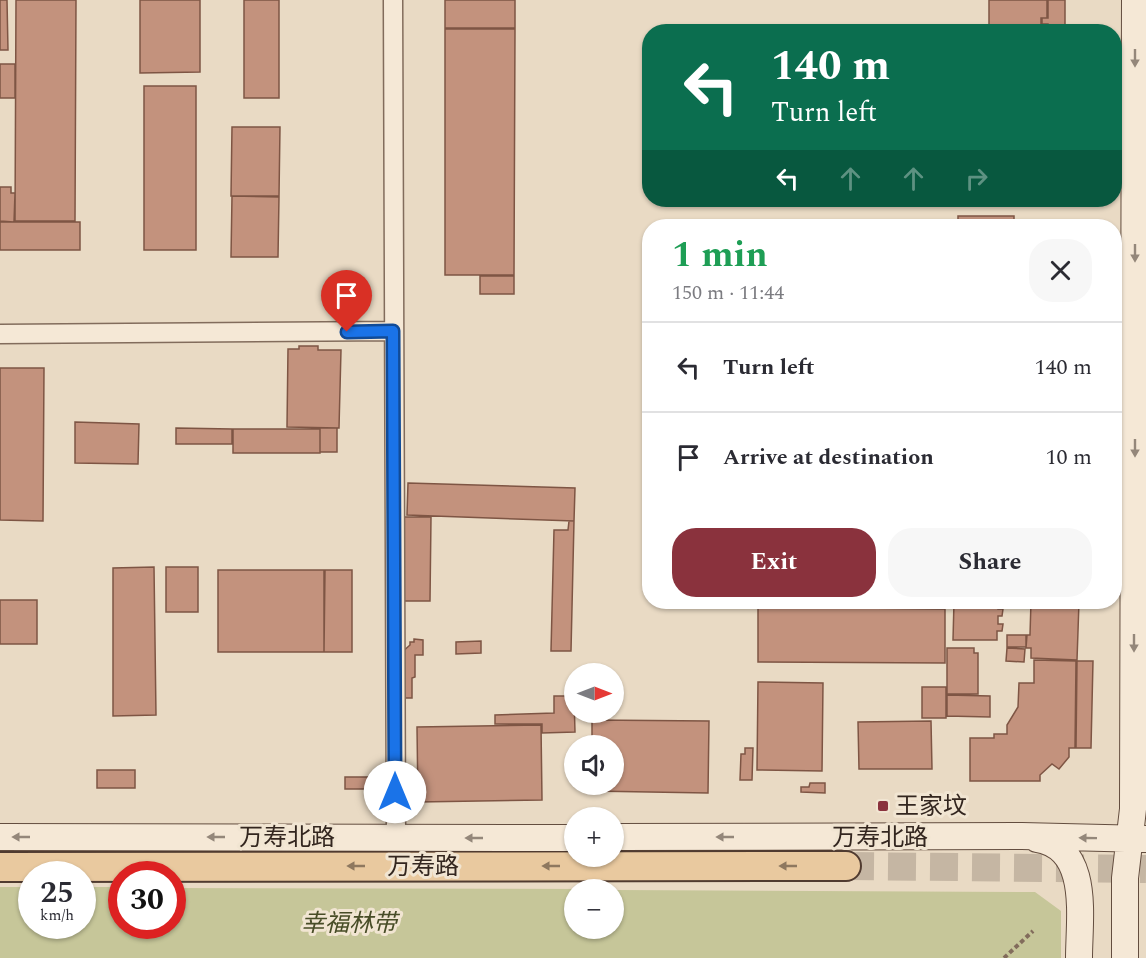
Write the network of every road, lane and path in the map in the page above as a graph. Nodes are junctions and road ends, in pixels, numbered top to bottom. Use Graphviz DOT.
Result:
graph roads {
  1 [pos="393,0"];
  2 [pos="1135,0"];
  3 [pos="393,331"];
  4 [pos="0,334"];
  5 [pos="1022,836"];
  6 [pos="0,837"];
  7 [pos="564,837"];
  8 [pos="624,837"];
  9 [pos="396,838"];
  10 [pos="1138,839"];
  11 [pos="846,866"];
  12 [pos="0,867"];
  13 [pos="1032,931"];
  14 [pos="1004,958"];
  15 [pos="1079,958"];
  16 [pos="1125,958"];
  1 -- 3 [label="street"];
  2 -- 10 [label="main road, one-way"];
  3 -- 4 [label="street"];
  3 -- 9 [label="street"];
  5 -- 8 [label="main road, 万寿北路, one-way"];
  10 -- 5 [label="main road, 万寿北路, one-way"];
  5 -- 15 [label="main road"];
  9 -- 6 [label="main road, 万寿北路, one-way"];
  7 -- 9 [label="main road, 万寿北路, one-way"];
  10 -- 16 [label="main road"];
  11 -- 12 [label="main road, 万寿路, one-way"];
  13 -- 14 [label="path"];
}
